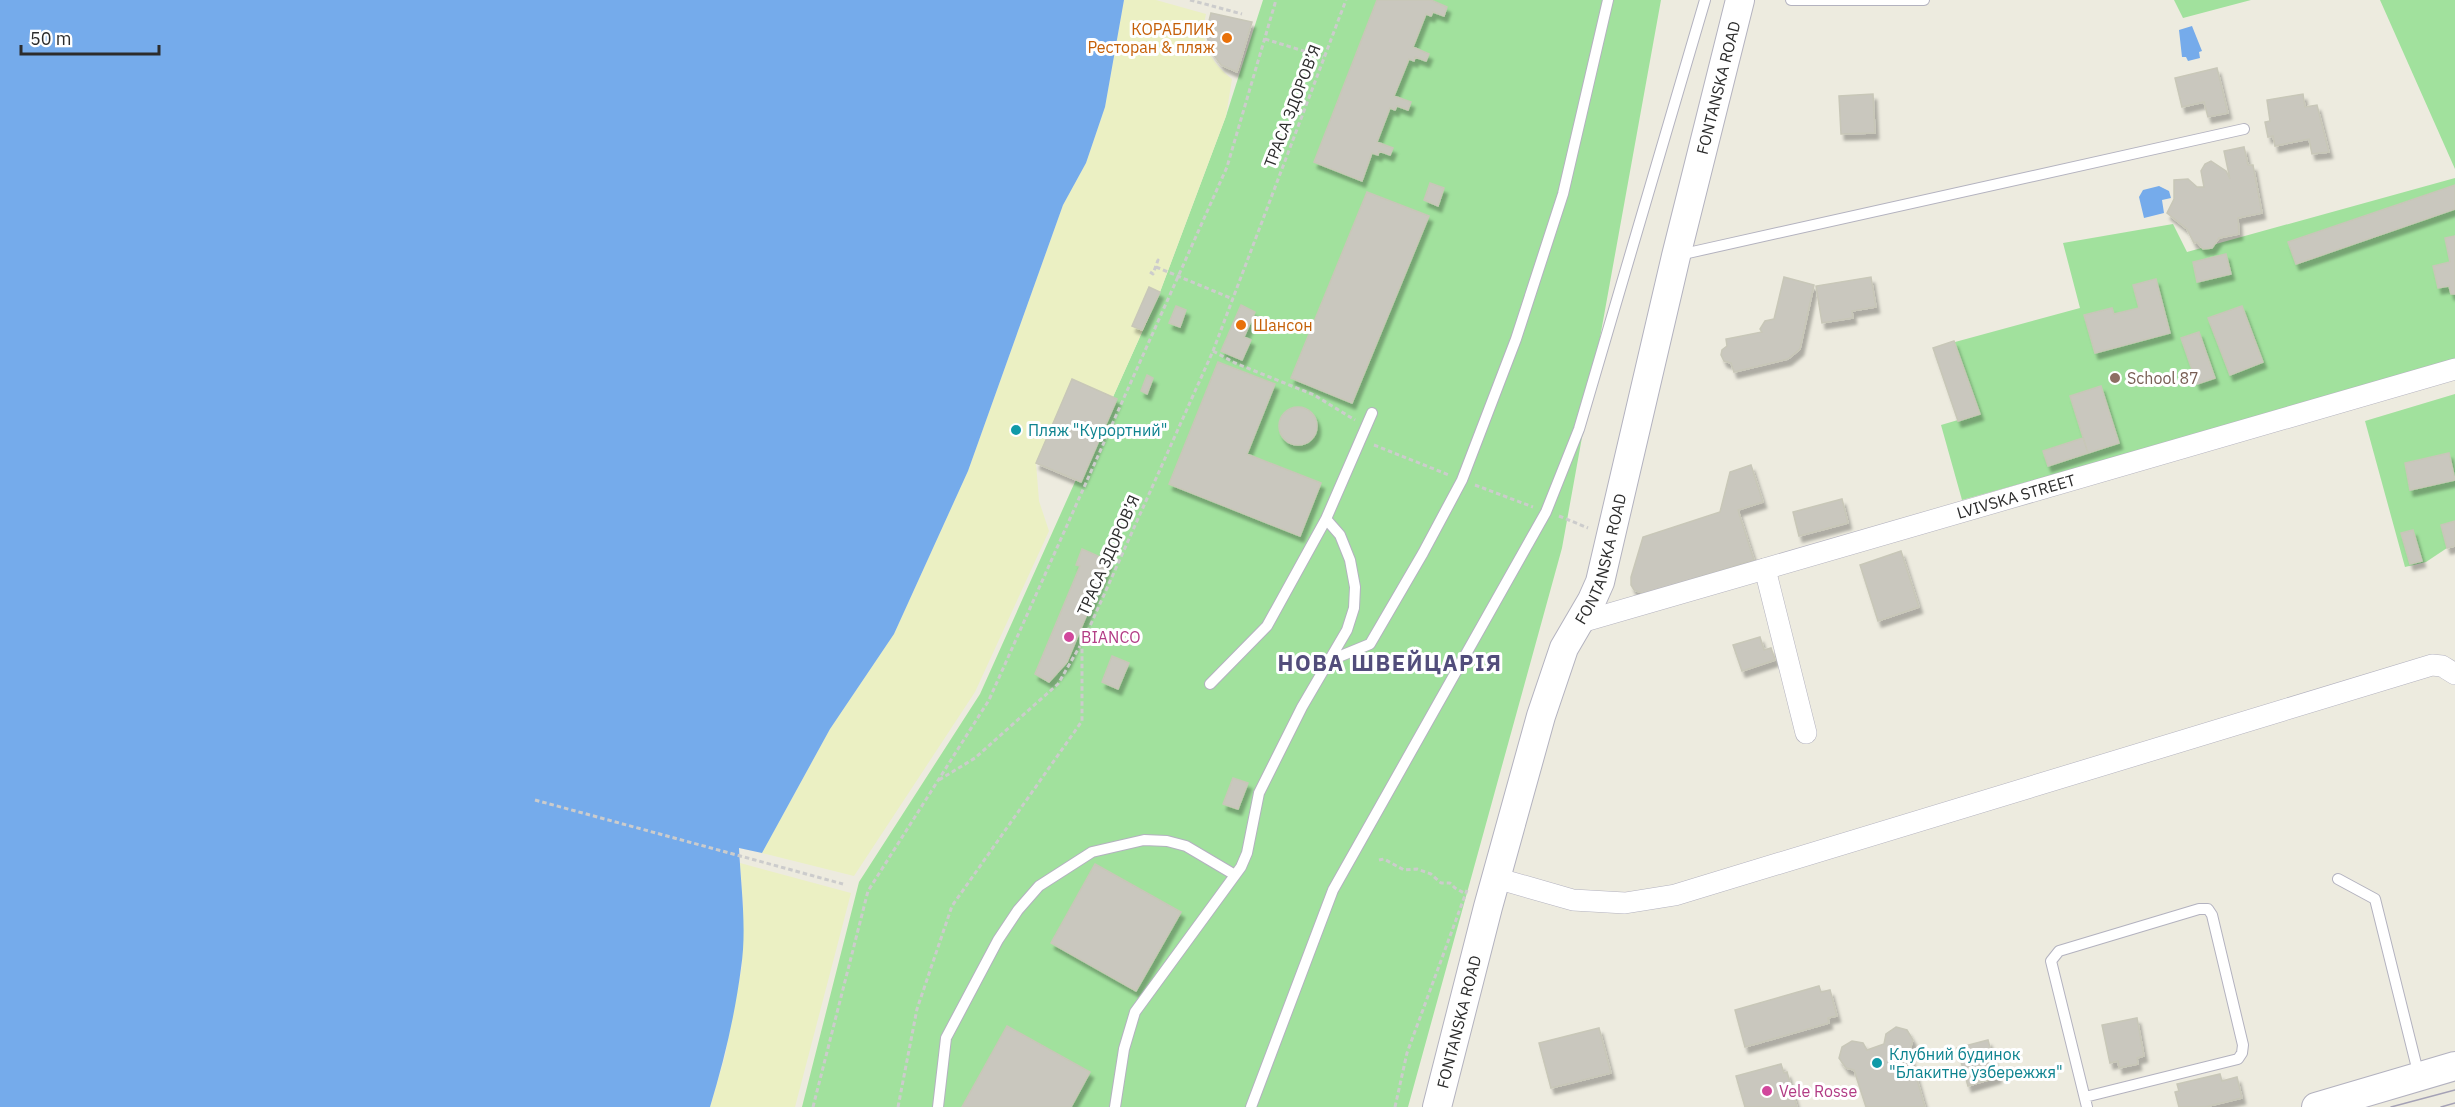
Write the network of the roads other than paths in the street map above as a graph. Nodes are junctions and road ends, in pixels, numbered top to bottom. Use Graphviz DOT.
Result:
graph roads {
  1 [pos="1608,0"];
  2 [pos="1706,0"];
  3 [pos="1740,0"];
  4 [pos="1791,0"];
  5 [pos="1924,0"];
  6 [pos="2244,129"];
  7 [pos="1676,256"];
  8 [pos="2455,369"];
  9 [pos="1372,413"];
  10 [pos="1326,519"];
  11 [pos="1765,568"];
  12 [pos="1578,622"];
  13 [pos="1331,660"];
  14 [pos="2455,674"];
  15 [pos="1210,684"];
  16 [pos="1806,733"];
  17 [pos="1235,875"];
  18 [pos="1496,878"];
  19 [pos="2338,879"];
  20 [pos="2455,1066"];
  21 [pos="2419,1076"];
  22 [pos="2086,1102"];
  23 [pos="938,1107"];
  24 [pos="1115,1107"];
  25 [pos="1251,1107"];
  26 [pos="1437,1107"];
  27 [pos="2316,1107"];
  1 -- 13 [label="lane"];
  2 -- 25 [label="lane"];
  3 -- 7 [label="main road, FONTANSKA ROAD"];
  4 -- 5 [label="lane"];
  6 -- 7 [label="lane"];
  7 -- 12 [label="main road, FONTANSKA ROAD"];
  8 -- 11 [label="street, LVIVSKA STREET"];
  9 -- 10 [label="lane"];
  10 -- 13 [label="lane"];
  10 -- 15 [label="lane"];
  11 -- 12 [label="street, LVIVSKA STREET"];
  11 -- 16 [label="street"];
  12 -- 18 [label="main road, FONTANSKA ROAD"];
  13 -- 17 [label="lane"];
  14 -- 18 [label="street"];
  17 -- 23 [label="lane"];
  17 -- 24 [label="lane"];
  18 -- 26 [label="main road, FONTANSKA ROAD"];
  19 -- 21 [label="lane"];
  20 -- 21 [label="main road"];
  21 -- 27 [label="main road"];
  22 -- 22 [label="lane"];
}
